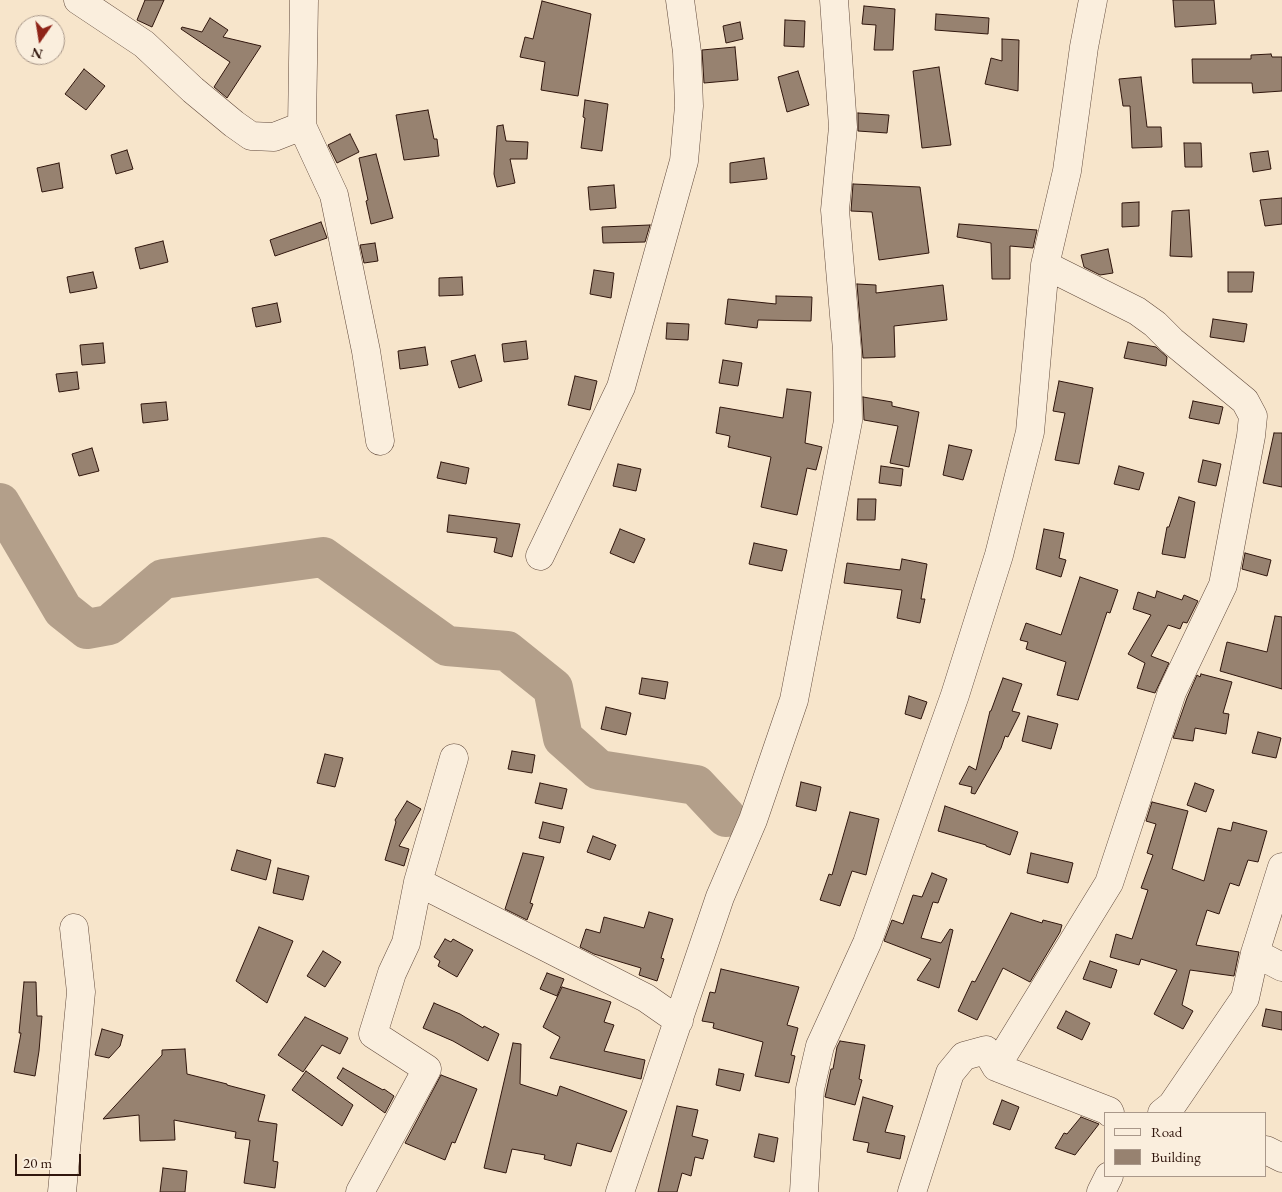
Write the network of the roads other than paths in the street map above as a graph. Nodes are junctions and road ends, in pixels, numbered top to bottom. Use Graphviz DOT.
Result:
graph roads {
  1 [pos="78,0"];
  2 [pos="304,0"];
  3 [pos="680,0"];
  4 [pos="834,0"];
  5 [pos="1093,0"];
  6 [pos="302,126"];
  7 [pos="1045,265"];
  8 [pos="380,441"];
  9 [pos="540,556"];
  10 [pos="454,758"];
  11 [pos="1282,867"];
  12 [pos="418,882"];
  13 [pos="74,928"];
  14 [pos="1255,953"];
  15 [pos="1282,967"];
  16 [pos="679,1021"];
  17 [pos="996,1067"];
  18 [pos="1174,1110"];
  19 [pos="1110,1112"];
  20 [pos="1267,1150"];
  21 [pos="1282,1158"];
  22 [pos="1108,1177"];
  23 [pos="62,1192"];
  24 [pos="360,1192"];
  25 [pos="620,1192"];
  26 [pos="804,1192"];
  27 [pos="912,1192"];
  28 [pos="1101,1192"];
  1 -- 6 [label="street"];
  2 -- 6 [label="street"];
  3 -- 9 [label="street"];
  4 -- 16 [label="street"];
  5 -- 7 [label="street"];
  6 -- 8 [label="street"];
  7 -- 17 [label="street"];
  7 -- 26 [label="street"];
  10 -- 12 [label="street"];
  11 -- 14 [label="street"];
  12 -- 16 [label="street"];
  12 -- 24 [label="street"];
  13 -- 23 [label="street"];
  14 -- 15 [label="street"];
  14 -- 18 [label="street"];
  16 -- 25 [label="street"];
  17 -- 19 [label="street"];
  17 -- 27 [label="street"];
  20 -- 21 [label="street"];
  22 -- 28 [label="street"];
}
